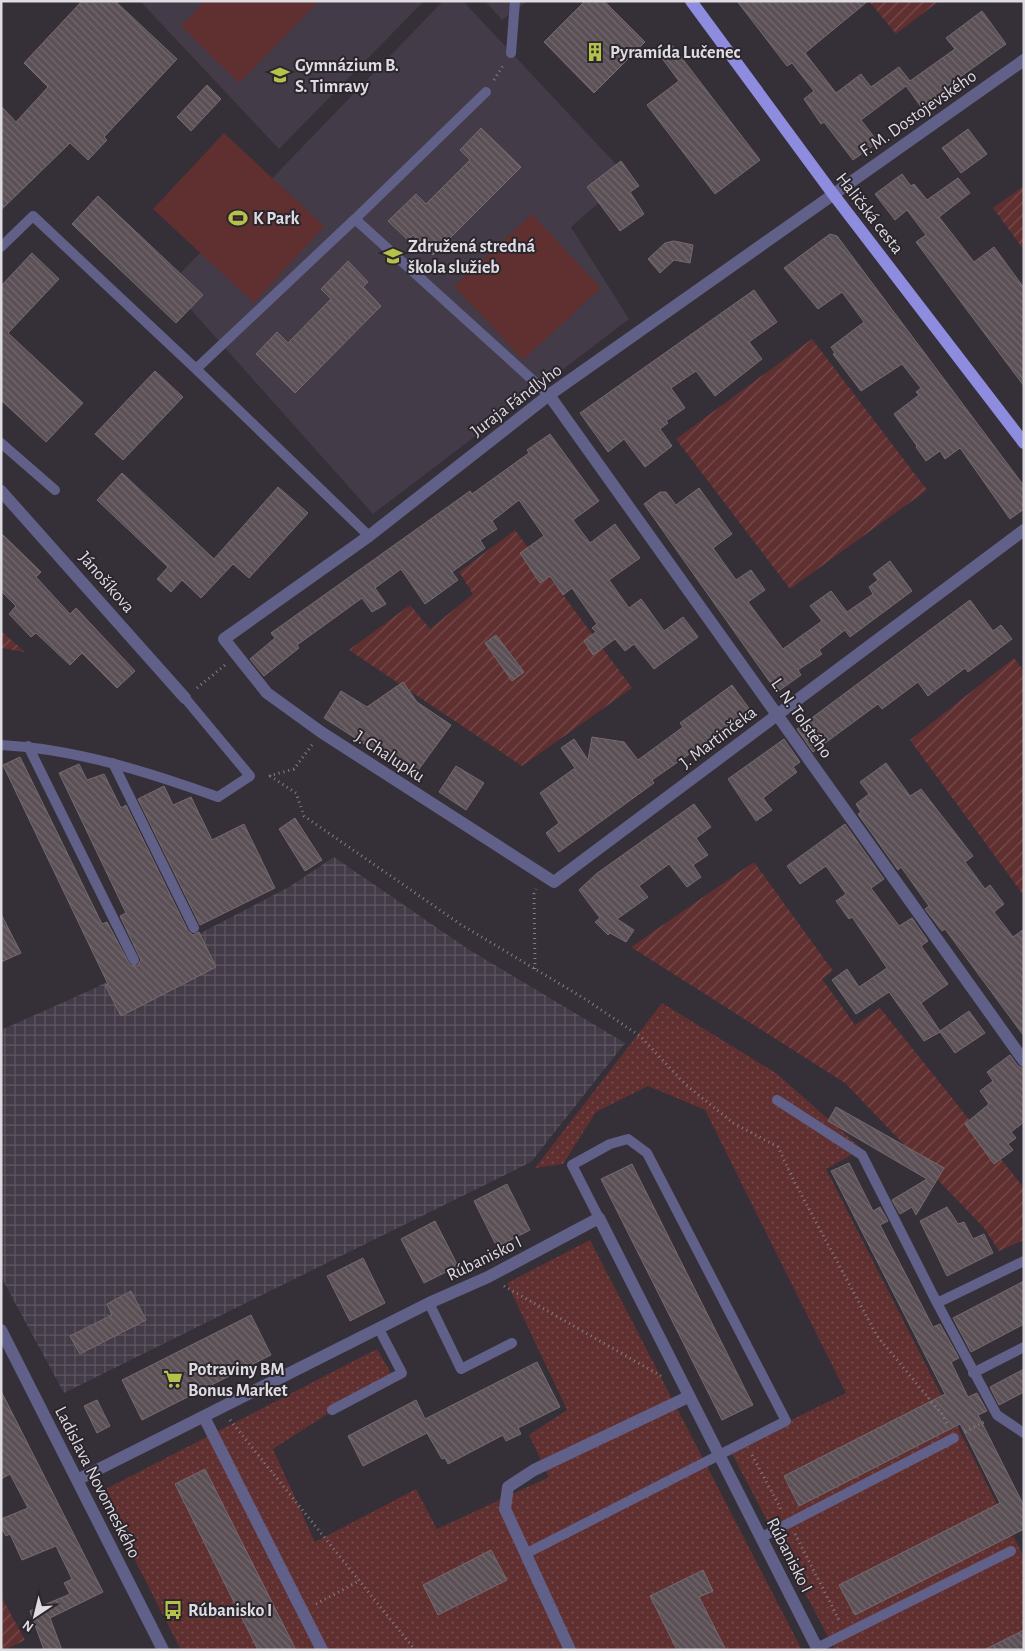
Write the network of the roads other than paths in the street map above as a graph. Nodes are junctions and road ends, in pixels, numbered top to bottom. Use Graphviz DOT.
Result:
graph roads {
  1 [pos="515,1"];
  2 [pos="691,1"];
  3 [pos="511,53"];
  4 [pos="1024,60"];
  5 [pos="486,92"];
  6 [pos="833,194"];
  7 [pos="355,219"];
  8 [pos="1,247"];
  9 [pos="196,369"];
  10 [pos="549,395"];
  11 [pos="1,443"];
  12 [pos="1024,443"];
  13 [pos="55,490"];
  14 [pos="1,492"];
  15 [pos="1024,530"];
  16 [pos="369,536"];
  17 [pos="224,639"];
  18 [pos="185,698"];
  19 [pos="778,714"];
  20 [pos="1,745"];
  21 [pos="28,746"];
  22 [pos="112,763"];
  23 [pos="548,879"];
  24 [pos="194,928"];
  25 [pos="134,960"];
  26 [pos="1024,1062"];
  27 [pos="777,1100"];
  28 [pos="599,1218"];
  29 [pos="1024,1260"];
  30 [pos="937,1302"];
  31 [pos="430,1304"];
  32 [pos="379,1329"];
  33 [pos="1,1330"];
  34 [pos="512,1343"];
  35 [pos="1024,1347"];
  36 [pos="973,1373"];
  37 [pos="687,1393"];
  38 [pos="332,1410"];
  39 [pos="204,1417"];
  40 [pos="1024,1433"];
  41 [pos="954,1438"];
  42 [pos="719,1456"];
  43 [pos="77,1480"];
  44 [pos="762,1537"];
  45 [pos="1011,1550"];
  46 [pos="527,1553"];
  47 [pos="818,1649"];
  48 [pos="163,1650"];
  49 [pos="322,1650"];
  50 [pos="570,1650"];
  1 -- 3 [label="lane"];
  2 -- 6 [label="main road, Haličská cesta"];
  4 -- 6 [label="street, F. M. Dostojevského"];
  5 -- 7 [label="lane"];
  6 -- 10 [label="street, Juraja Fándlyho"];
  6 -- 12 [label="main road, Haličská cesta"];
  7 -- 9 [label="lane"];
  7 -- 10 [label="lane"];
  8 -- 9 [label="lane"];
  9 -- 16 [label="lane"];
  10 -- 16 [label="street, Juraja Fándlyho"];
  10 -- 19 [label="street, L. N. Tolstého"];
  11 -- 13 [label="lane"];
  14 -- 18 [label="street, Jánošíkova"];
  15 -- 19 [label="street, J. Martinčeka"];
  16 -- 17 [label="street, Juraja Fándlyho"];
  17 -- 23 [label="street, J. Chalupku"];
  18 -- 22 [label="lane"];
  19 -- 23 [label="street, J. Martinčeka"];
  19 -- 26 [label="street, L. N. Tolstého"];
  20 -- 21 [label="lane"];
  21 -- 22 [label="lane"];
  21 -- 25 [label="lane"];
  22 -- 24 [label="lane"];
  27 -- 30 [label="lane"];
  28 -- 31 [label="street, Rúbanisko I"];
  28 -- 37 [label="street, Rúbanisko I"];
  28 -- 42 [label="lane"];
  29 -- 30 [label="lane"];
  30 -- 36 [label="lane"];
  31 -- 32 [label="street, Rúbanisko I"];
  31 -- 34 [label="lane"];
  32 -- 38 [label="lane"];
  32 -- 39 [label="street, Rúbanisko I"];
  33 -- 43 [label="street, Ladislava Novomeského"];
  35 -- 36 [label="lane"];
  36 -- 40 [label="lane"];
  37 -- 42 [label="street, Rúbanisko I"];
  37 -- 46 [label="street"];
  39 -- 43 [label="street, Rúbanisko I"];
  39 -- 49 [label="street"];
  41 -- 44 [label="lane"];
  42 -- 44 [label="street, Rúbanisko I"];
  42 -- 46 [label="lane"];
  43 -- 48 [label="street, Ladislava Novomeského"];
  44 -- 47 [label="street, Rúbanisko I"];
  45 -- 47 [label="lane"];
  46 -- 50 [label="street"];
}
